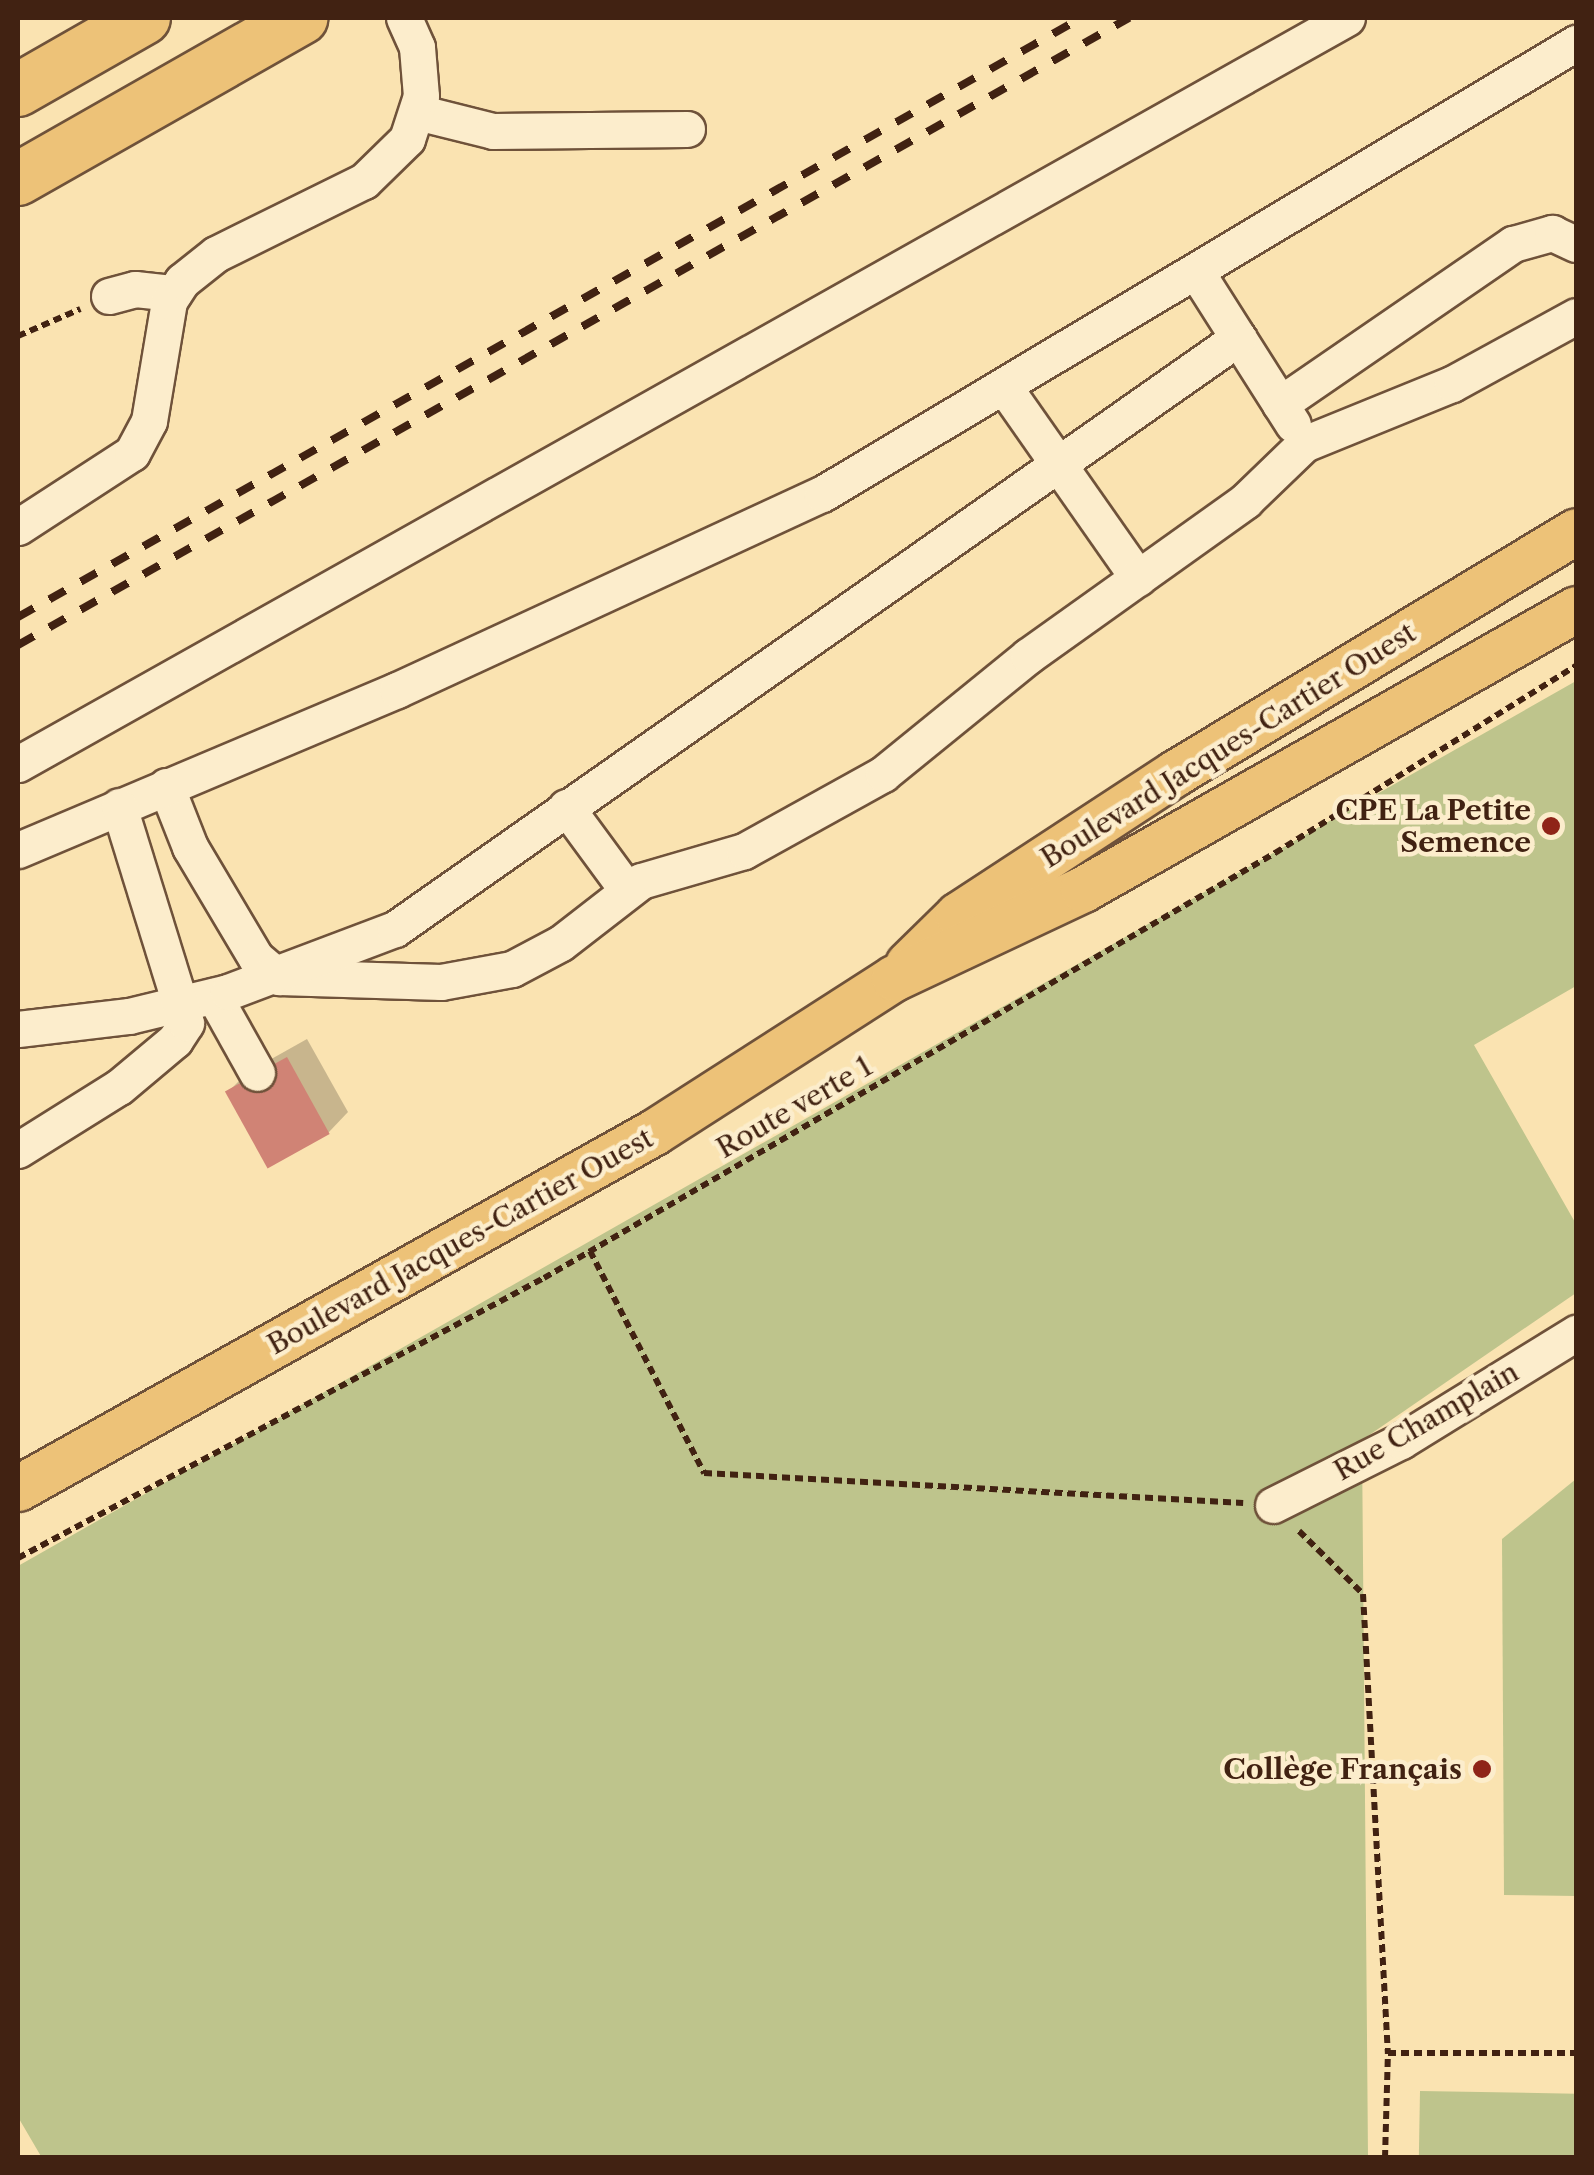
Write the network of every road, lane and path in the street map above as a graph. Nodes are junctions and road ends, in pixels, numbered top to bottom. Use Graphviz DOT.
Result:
graph roads {
  1 [pos="144,18"];
  2 [pos="300,18"];
  3 [pos="404,18"];
  4 [pos="1347,18"];
  5 [pos="1576,43"];
  6 [pos="18,90"];
  7 [pos="417,112"];
  8 [pos="687,129"];
  9 [pos="18,180"];
  10 [pos="1576,244"];
  11 [pos="1197,273"];
  12 [pos="174,292"];
  13 [pos="109,296"];
  14 [pos="1576,316"];
  15 [pos="18,336"];
  16 [pos="1238,338"];
  17 [pos="1005,388"];
  18 [pos="1280,404"];
  19 [pos="1304,444"];
  20 [pos="1057,464"];
  21 [pos="18,527"];
  22 [pos="1576,531"];
  23 [pos="1138,578"];
  24 [pos="1576,609"];
  25 [pos="1576,666"];
  26 [pos="18,764"];
  27 [pos="166,786"];
  28 [pos="118,806"];
  29 [pos="566,807"];
  30 [pos="18,850"];
  31 [pos="627,890"];
  32 [pos="279,976"];
  33 [pos="894,978"];
  34 [pos="198,1000"];
  35 [pos="18,1028"];
  36 [pos="257,1073"];
  37 [pos="18,1150"];
  38 [pos="590,1251"];
  39 [pos="1576,1333"];
  40 [pos="18,1488"];
  41 [pos="1273,1505"];
  42 [pos="18,1558"];
  43 [pos="1388,2053"];
  44 [pos="1576,2053"];
  45 [pos="1384,2158"];
  1 -- 6 [label="highway"];
  2 -- 9 [label="highway"];
  3 -- 7 [label="street"];
  4 -- 26 [label="street"];
  5 -- 11 [label="street"];
  7 -- 8 [label="street"];
  7 -- 12 [label="street"];
  10 -- 18 [label="street"];
  11 -- 16 [label="street"];
  11 -- 17 [label="street"];
  12 -- 13 [label="street"];
  12 -- 21 [label="street"];
  13 -- 15 [label="path"];
  14 -- 19 [label="street"];
  16 -- 18 [label="street"];
  16 -- 20 [label="street"];
  17 -- 20 [label="street"];
  17 -- 27 [label="street"];
  18 -- 19 [label="street"];
  19 -- 23 [label="street"];
  20 -- 23 [label="street"];
  20 -- 29 [label="street"];
  22 -- 33 [label="main road, Boulevard Jacques-Cartier Ouest"];
  23 -- 31 [label="street"];
  24 -- 33 [label="main road, Boulevard Jacques-Cartier Ouest"];
  25 -- 38 [label="path, Route verte 1"];
  27 -- 28 [label="street"];
  27 -- 32 [label="street"];
  28 -- 30 [label="street"];
  28 -- 34 [label="street"];
  29 -- 31 [label="street"];
  29 -- 32 [label="street"];
  31 -- 32 [label="street"];
  32 -- 34 [label="street"];
  33 -- 40 [label="main road, Boulevard Jacques-Cartier Ouest"];
  34 -- 35 [label="street"];
  34 -- 36 [label="street"];
  34 -- 37 [label="street"];
  38 -- 41 [label="path"];
  38 -- 42 [label="path, Route verte 1"];
  39 -- 41 [label="street, Rue Champlain"];
  41 -- 43 [label="path"];
  43 -- 44 [label="path"];
  43 -- 45 [label="path"];
}
